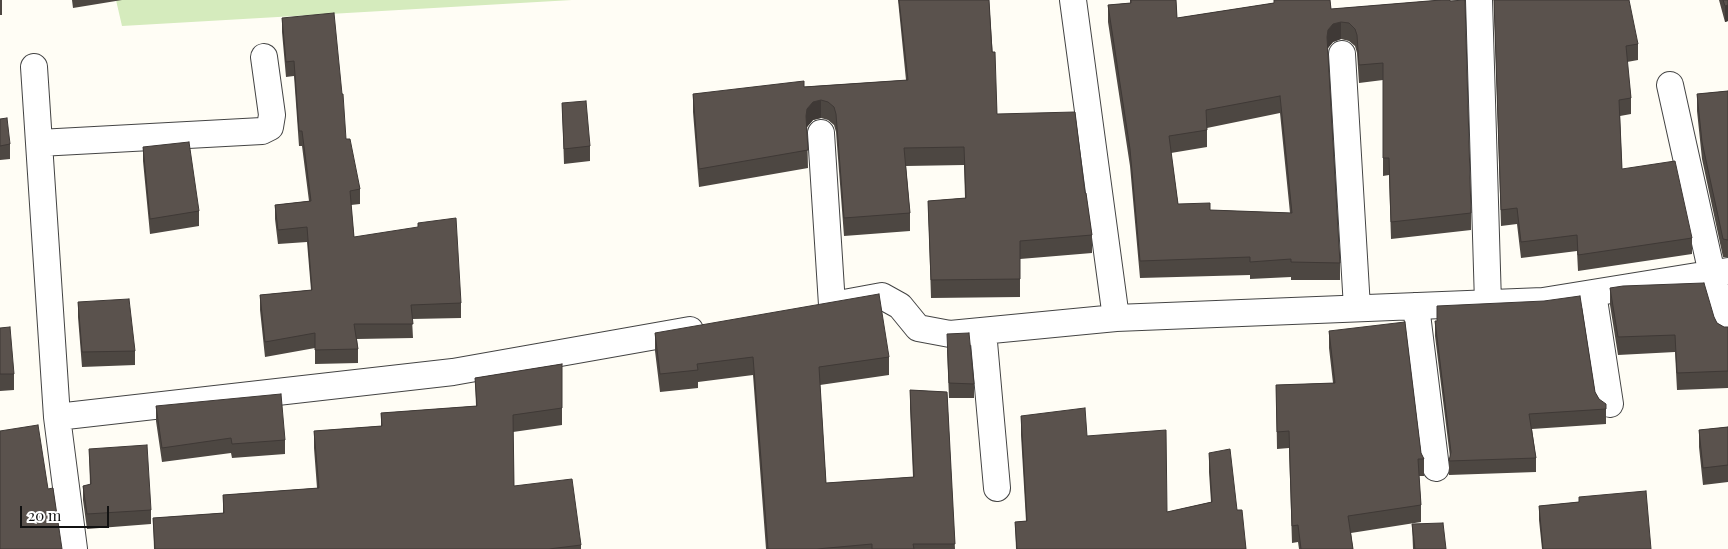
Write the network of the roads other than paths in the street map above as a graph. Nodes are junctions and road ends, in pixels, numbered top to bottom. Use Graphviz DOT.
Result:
graph roads {
  1 [pos="1073,0"];
  2 [pos="1479,0"];
  3 [pos="1342,54"];
  4 [pos="264,57"];
  5 [pos="34,67"];
  6 [pos="1670,85"];
  7 [pos="821,133"];
  8 [pos="39,143"];
  9 [pos="1720,273"];
  10 [pos="1593,293"];
  11 [pos="1488,303"];
  12 [pos="1416,306"];
  13 [pos="1357,308"];
  14 [pos="1116,318"];
  15 [pos="714,326"];
  16 [pos="1728,330"];
  17 [pos="983,331"];
  18 [pos="1610,404"];
  19 [pos="57,417"];
  20 [pos="1436,468"];
  21 [pos="997,488"];
  22 [pos="74,549"];
  1 -- 14 [label="street"];
  2 -- 11 [label="street"];
  3 -- 13 [label="street"];
  4 -- 8 [label="street"];
  5 -- 8 [label="street"];
  6 -- 9 [label="street"];
  7 -- 17 [label="street"];
  8 -- 19 [label="street"];
  9 -- 10 [label="street"];
  9 -- 16 [label="street"];
  10 -- 11 [label="street"];
  10 -- 18 [label="street"];
  11 -- 12 [label="street"];
  12 -- 13 [label="street"];
  12 -- 20 [label="street"];
  13 -- 14 [label="street"];
  14 -- 17 [label="street"];
  15 -- 19 [label="street"];
  17 -- 21 [label="street"];
  19 -- 22 [label="street"];
}
